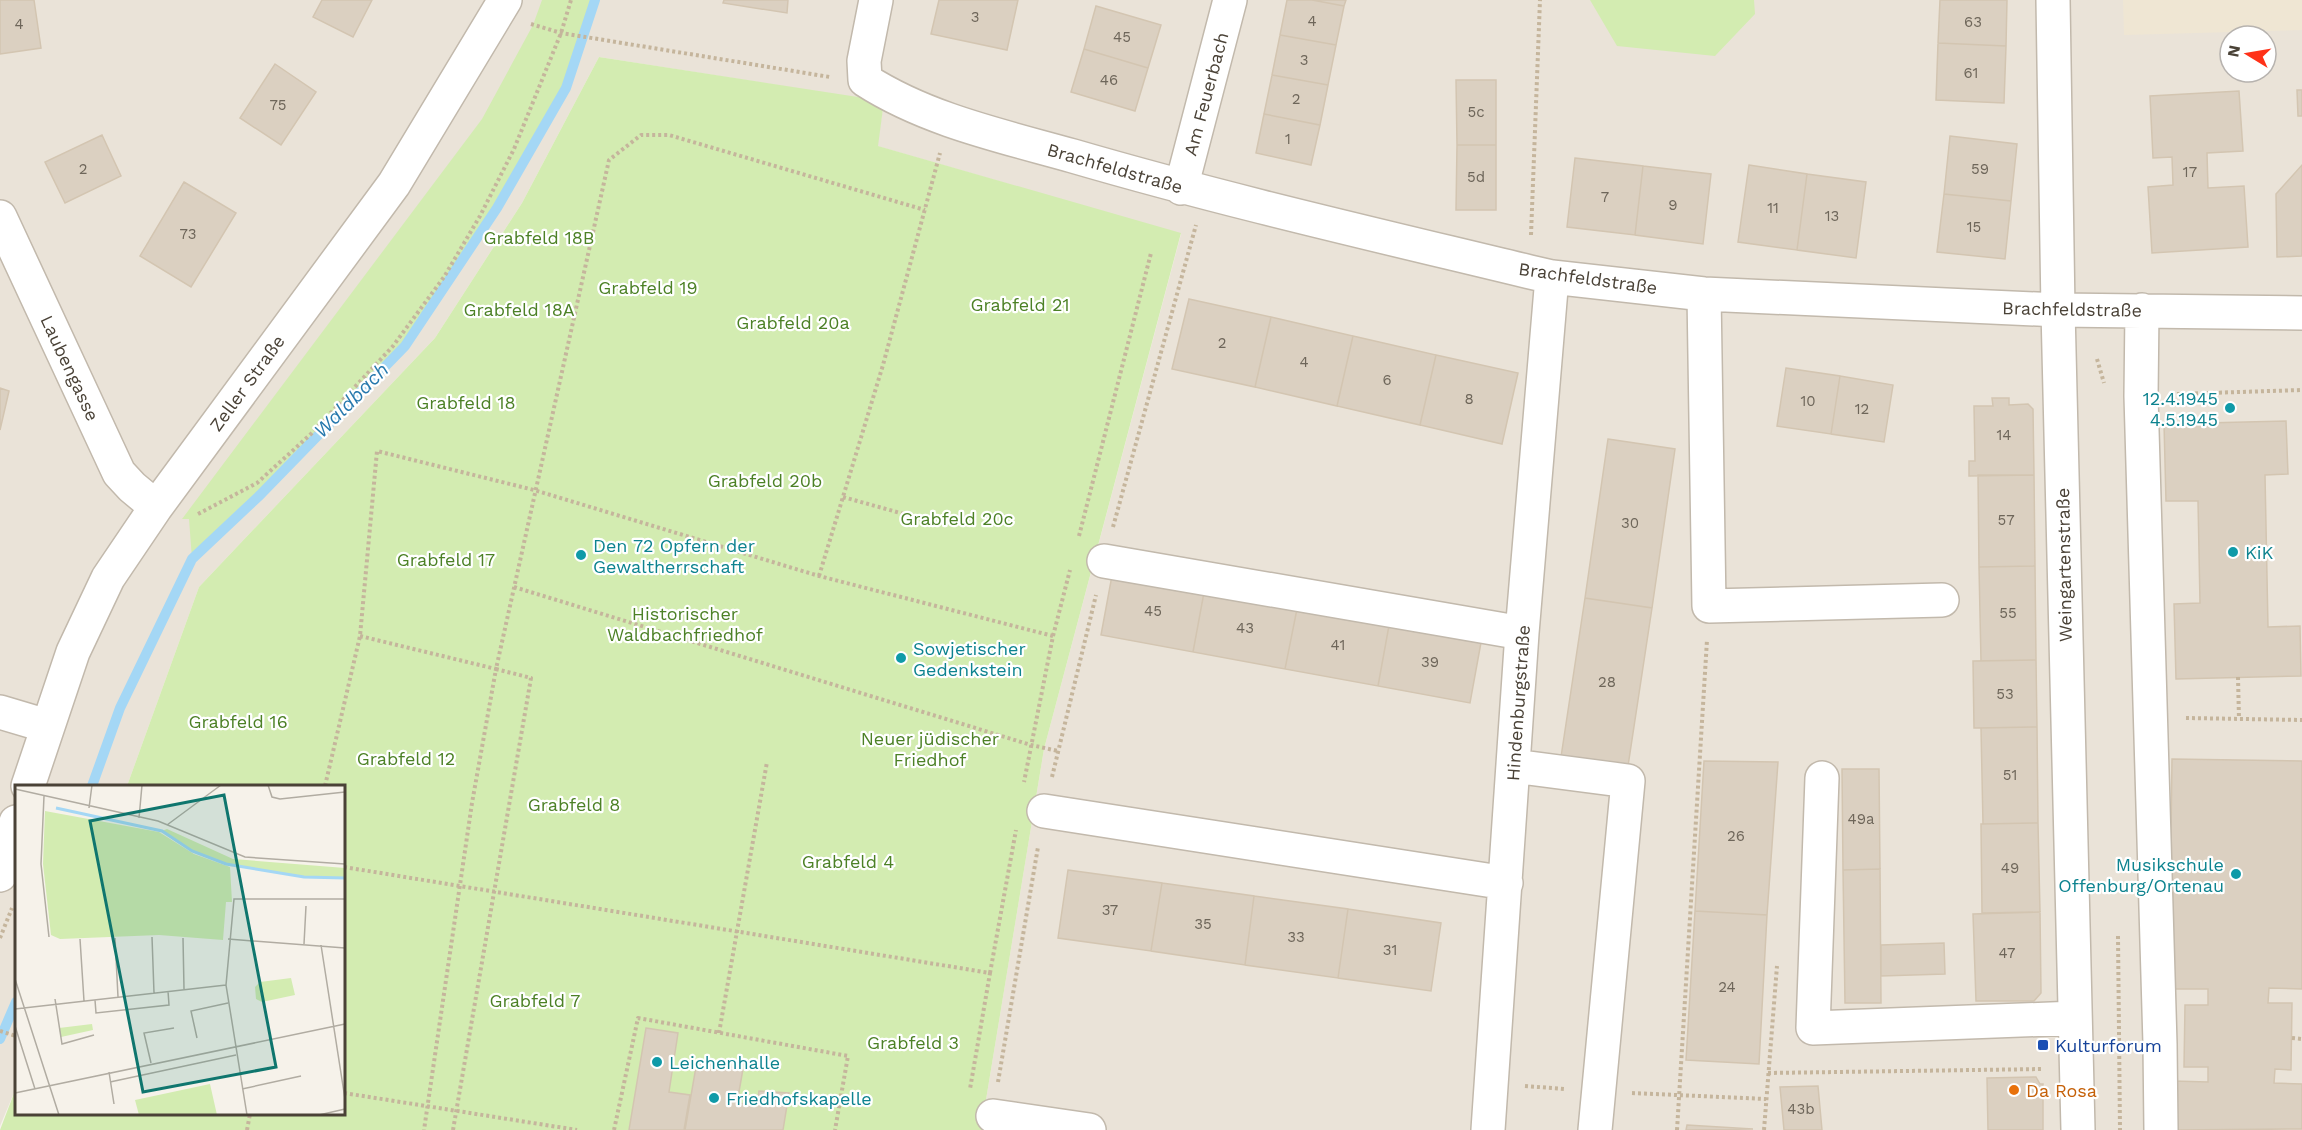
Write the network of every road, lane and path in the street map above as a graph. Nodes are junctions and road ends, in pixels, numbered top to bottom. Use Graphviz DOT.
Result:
graph roads {
  1 [pos="505,0"];
  2 [pos="571,0"];
  3 [pos="876,0"];
  4 [pos="1230,0"];
  5 [pos="1540,0"];
  6 [pos="2053,0"];
  7 [pos="561,33"];
  8 [pos="865,80"];
  9 [pos="948,120"];
  10 [pos="1193,191"];
  11 [pos="925,210"];
  12 [pos="0,217"];
  13 [pos="1151,253"];
  14 [pos="1541,274"];
  15 [pos="1704,294"];
  16 [pos="2058,310"];
  17 [pos="2142,310"];
  18 [pos="2302,313"];
  19 [pos="2302,390"];
  20 [pos="2141,396"];
  21 [pos="534,490"];
  22 [pos="843,497"];
  23 [pos="156,507"];
  24 [pos="904,513"];
  25 [pos="189,518"];
  26 [pos="1077,543"];
  27 [pos="1104,561"];
  28 [pos="1071,566"];
  29 [pos="819,576"];
  30 [pos="514,587"];
  31 [pos="1942,600"];
  32 [pos="1709,606"];
  33 [pos="1522,633"];
  34 [pos="360,636"];
  35 [pos="1053,636"];
  36 [pos="496,669"];
  37 [pos="2238,677"];
  38 [pos="0,712"];
  39 [pos="2150,718"];
  40 [pos="2239,719"];
  41 [pos="2302,720"];
  42 [pos="47,726"];
  43 [pos="1031,745"];
  44 [pos="1058,751"];
  45 [pos="768,762"];
  46 [pos="1514,766"];
  47 [pos="1822,778"];
  48 [pos="28,785"];
  49 [pos="325,785"];
  50 [pos="1028,809"];
  51 [pos="15,829"];
  52 [pos="345,867"];
  53 [pos="1506,883"];
  54 [pos="459,886"];
  55 [pos="7,889"];
  56 [pos="494,893"];
  57 [pos="738,933"];
  58 [pos="0,938"];
  59 [pos="990,973"];
  60 [pos="2075,1018"];
  61 [pos="0,1031"];
  62 [pos="719,1033"];
  63 [pos="15,1036"];
  64 [pos="2292,1038"];
  65 [pos="2302,1039"];
  66 [pos="2077,1068"];
  67 [pos="1768,1073"];
  68 [pos="345,1093"];
  69 [pos="428,1106"];
  70 [pos="981,1106"];
  71 [pos="457,1110"];
  72 [pos="250,1115"];
  73 [pos="247,1130"];
  74 [pos="424,1130"];
  75 [pos="453,1130"];
  76 [pos="577,1130"];
  77 [pos="614,1130"];
  78 [pos="835,1130"];
  79 [pos="1089,1130"];
  80 [pos="1488,1130"];
  81 [pos="1595,1130"];
  82 [pos="1677,1130"];
  83 [pos="2078,1130"];
  84 [pos="2160,1130"];
  1 -- 23 [label="street, Zeller Straße"];
  2 -- 7 [label="path"];
  3 -- 8 [label="street"];
  4 -- 10 [label="street, Am Feuerbach"];
  5 -- 14 [label="path"];
  6 -- 16 [label="street, Weingartenstraße"];
  7 -- 8 [label="path"];
  7 -- 25 [label="path"];
  8 -- 9 [label="street, Brachfeldstraße"];
  9 -- 10 [label="street, Brachfeldstraße"];
  9 -- 11 [label="path"];
  10 -- 14 [label="street, Brachfeldstraße"];
  10 -- 27 [label="path"];
  11 -- 21 [label="path"];
  11 -- 22 [label="path"];
  12 -- 23 [label="street, Laubengasse"];
  13 -- 26 [label="path"];
  14 -- 15 [label="street, Brachfeldstraße"];
  14 -- 33 [label="street, Hindenburgstraße"];
  15 -- 16 [label="street, Brachfeldstraße"];
  15 -- 32 [label="street"];
  16 -- 17 [label="street, Brachfeldstraße"];
  16 -- 60 [label="street, Weingartenstraße"];
  17 -- 18 [label="street, Brachfeldstraße"];
  17 -- 20 [label="street"];
  19 -- 20 [label="path"];
  20 -- 39 [label="street"];
  21 -- 29 [label="path"];
  21 -- 30 [label="path"];
  21 -- 34 [label="path"];
  22 -- 24 [label="path"];
  22 -- 29 [label="path"];
  23 -- 42 [label="street, Zeller Straße"];
  27 -- 33 [label="street"];
  27 -- 44 [label="path"];
  28 -- 35 [label="path"];
  29 -- 35 [label="path"];
  30 -- 36 [label="path"];
  30 -- 43 [label="path"];
  31 -- 32 [label="street"];
  32 -- 82 [label="path"];
  33 -- 46 [label="street, Hindenburgstraße"];
  34 -- 36 [label="path"];
  34 -- 49 [label="path"];
  35 -- 43 [label="path"];
  36 -- 54 [label="path"];
  36 -- 56 [label="path"];
  37 -- 40 [label="path"];
  38 -- 42 [label="street"];
  39 -- 40 [label="path"];
  39 -- 84 [label="street"];
  40 -- 41 [label="path"];
  42 -- 48 [label="street, Zeller Straße"];
  43 -- 44 [label="path"];
  43 -- 50 [label="path"];
  44 -- 50 [label="path"];
  45 -- 57 [label="path"];
  46 -- 53 [label="street, Hindenburgstraße"];
  46 -- 81 [label="street"];
  47 -- 60 [label="street"];
  50 -- 53 [label="street"];
  50 -- 59 [label="path"];
  50 -- 70 [label="path"];
  51 -- 55 [label="street"];
  52 -- 54 [label="path"];
  53 -- 80 [label="street, Hindenburgstraße"];
  54 -- 56 [label="path"];
  54 -- 69 [label="path"];
  55 -- 58 [label="path"];
  56 -- 57 [label="path"];
  56 -- 71 [label="path"];
  57 -- 59 [label="path"];
  57 -- 62 [label="path"];
  59 -- 70 [label="path"];
  60 -- 66 [label="street, Weingartenstraße"];
  61 -- 63 [label="path"];
  62 -- 77 [label="path"];
  62 -- 78 [label="path"];
  64 -- 65 [label="path"];
  66 -- 67 [label="path"];
  66 -- 83 [label="street, Weingartenstraße"];
  68 -- 69 [label="path"];
  69 -- 71 [label="path"];
  69 -- 74 [label="path"];
  70 -- 79 [label="street"];
  71 -- 75 [label="path"];
  71 -- 76 [label="path"];
  72 -- 73 [label="path"];
}
